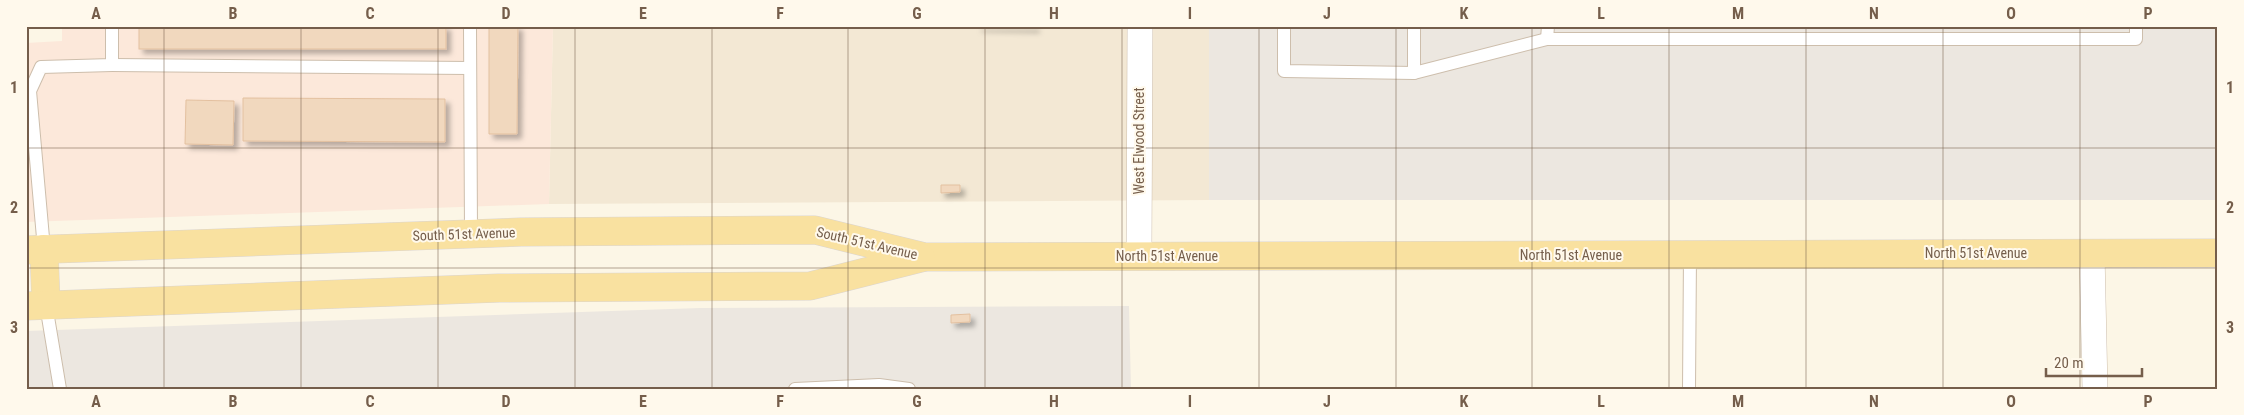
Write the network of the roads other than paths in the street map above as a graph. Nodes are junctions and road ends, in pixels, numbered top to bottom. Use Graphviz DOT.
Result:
graph roads {
  1 [pos="112,26"];
  2 [pos="470,26"];
  3 [pos="1140,26"];
  4 [pos="1284,26"];
  5 [pos="1414,26"];
  6 [pos="2136,26"];
  7 [pos="1548,33"];
  8 [pos="112,65"];
  9 [pos="470,68"];
  10 [pos="1414,72"];
  11 [pos="471,234"];
  12 [pos="35,250"];
  13 [pos="2092,253"];
  14 [pos="2218,253"];
  15 [pos="1690,255"];
  16 [pos="1139,256"];
  17 [pos="925,257"];
  18 [pos="36,306"];
  19 [pos="60,389"];
  20 [pos="795,389"];
  21 [pos="909,389"];
  22 [pos="1689,389"];
  23 [pos="2095,389"];
  1 -- 8 [label="lane"];
  2 -- 9 [label="lane"];
  3 -- 16 [label="street, West Elwood Street"];
  4 -- 10 [label="lane"];
  5 -- 10 [label="lane"];
  6 -- 7 [label="lane"];
  7 -- 10 [label="lane"];
  8 -- 9 [label="lane"];
  8 -- 12 [label="lane"];
  9 -- 11 [label="lane"];
  11 -- 12 [label="main road, South 51st Avenue"];
  11 -- 17 [label="main road, South 51st Avenue"];
  12 -- 18 [label="main road"];
  13 -- 14 [label="main road, North 51st Avenue"];
  13 -- 15 [label="main road, North 51st Avenue"];
  13 -- 23 [label="street"];
  15 -- 16 [label="main road, North 51st Avenue"];
  15 -- 22 [label="lane"];
  16 -- 17 [label="main road, North 51st Avenue"];
  17 -- 18 [label="main road, South 51st Avenue"];
  18 -- 19 [label="lane"];
  20 -- 21 [label="lane"];
}
